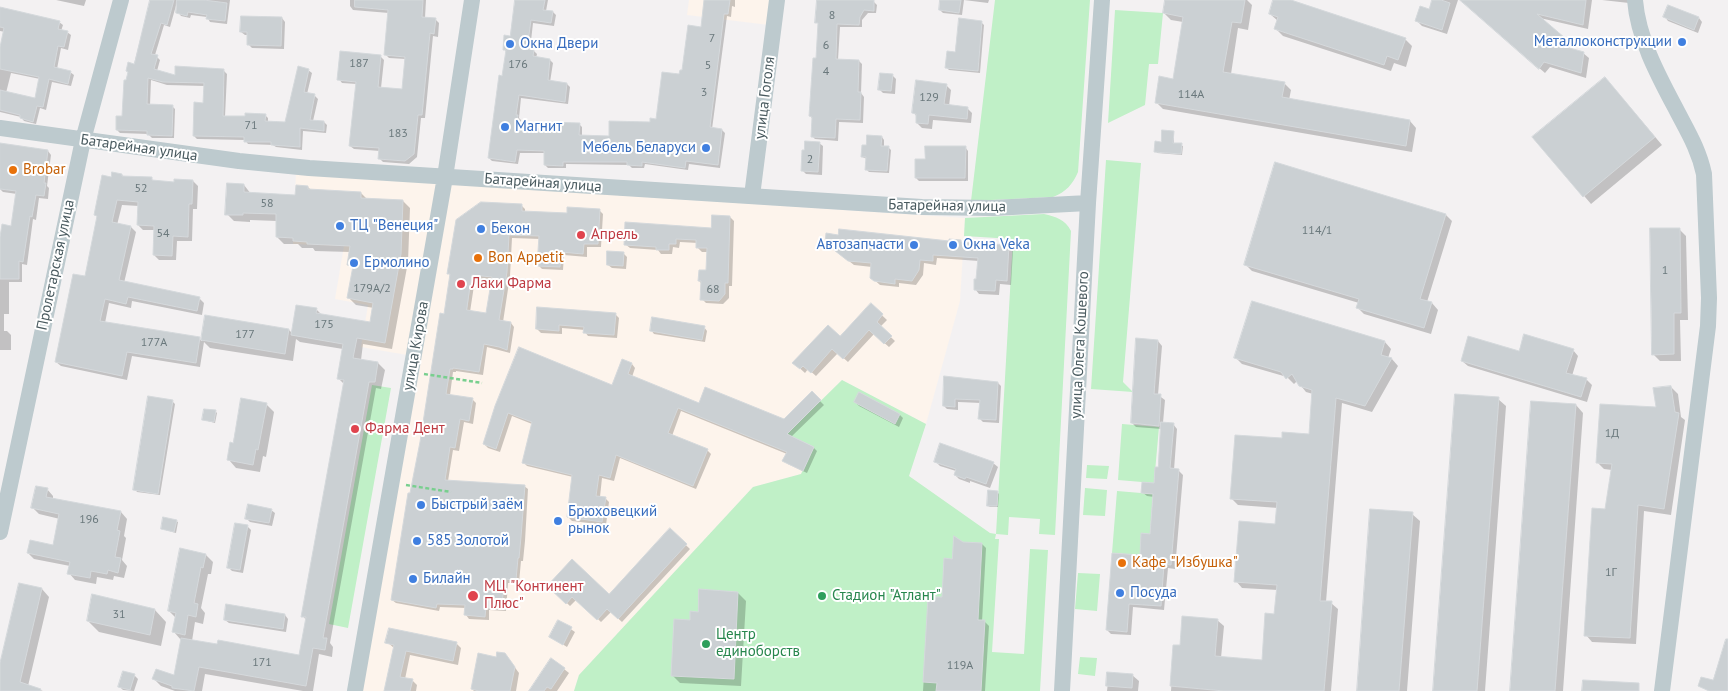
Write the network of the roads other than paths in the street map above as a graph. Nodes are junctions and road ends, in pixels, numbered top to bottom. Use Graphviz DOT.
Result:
graph roads {
  1 [pos="121,0"];
  2 [pos="472,0"];
  3 [pos="777,0"];
  4 [pos="1102,0"];
  5 [pos="1635,0"];
  6 [pos="0,128"];
  7 [pos="83,140"];
  8 [pos="445,177"];
  9 [pos="752,196"];
  10 [pos="1088,203"];
  11 [pos="0,532"];
  12 [pos="355,691"];
  13 [pos="1062,691"];
  14 [pos="1662,691"];
  1 -- 7 [label="street, Пролетарская улица"];
  2 -- 8 [label="street, улица Кирова"];
  3 -- 9 [label="street, улица Гоголя"];
  4 -- 10 [label="street, улица Олега Кошевого"];
  5 -- 14 [label="street"];
  6 -- 7 [label="street, Батарейная улица"];
  7 -- 8 [label="street, Батарейная улица"];
  7 -- 11 [label="street, Пролетарская улица"];
  8 -- 9 [label="street, Батарейная улица"];
  8 -- 12 [label="street, улица Кирова"];
  9 -- 10 [label="street, Батарейная улица"];
  10 -- 13 [label="street, улица Олега Кошевого"];
}
